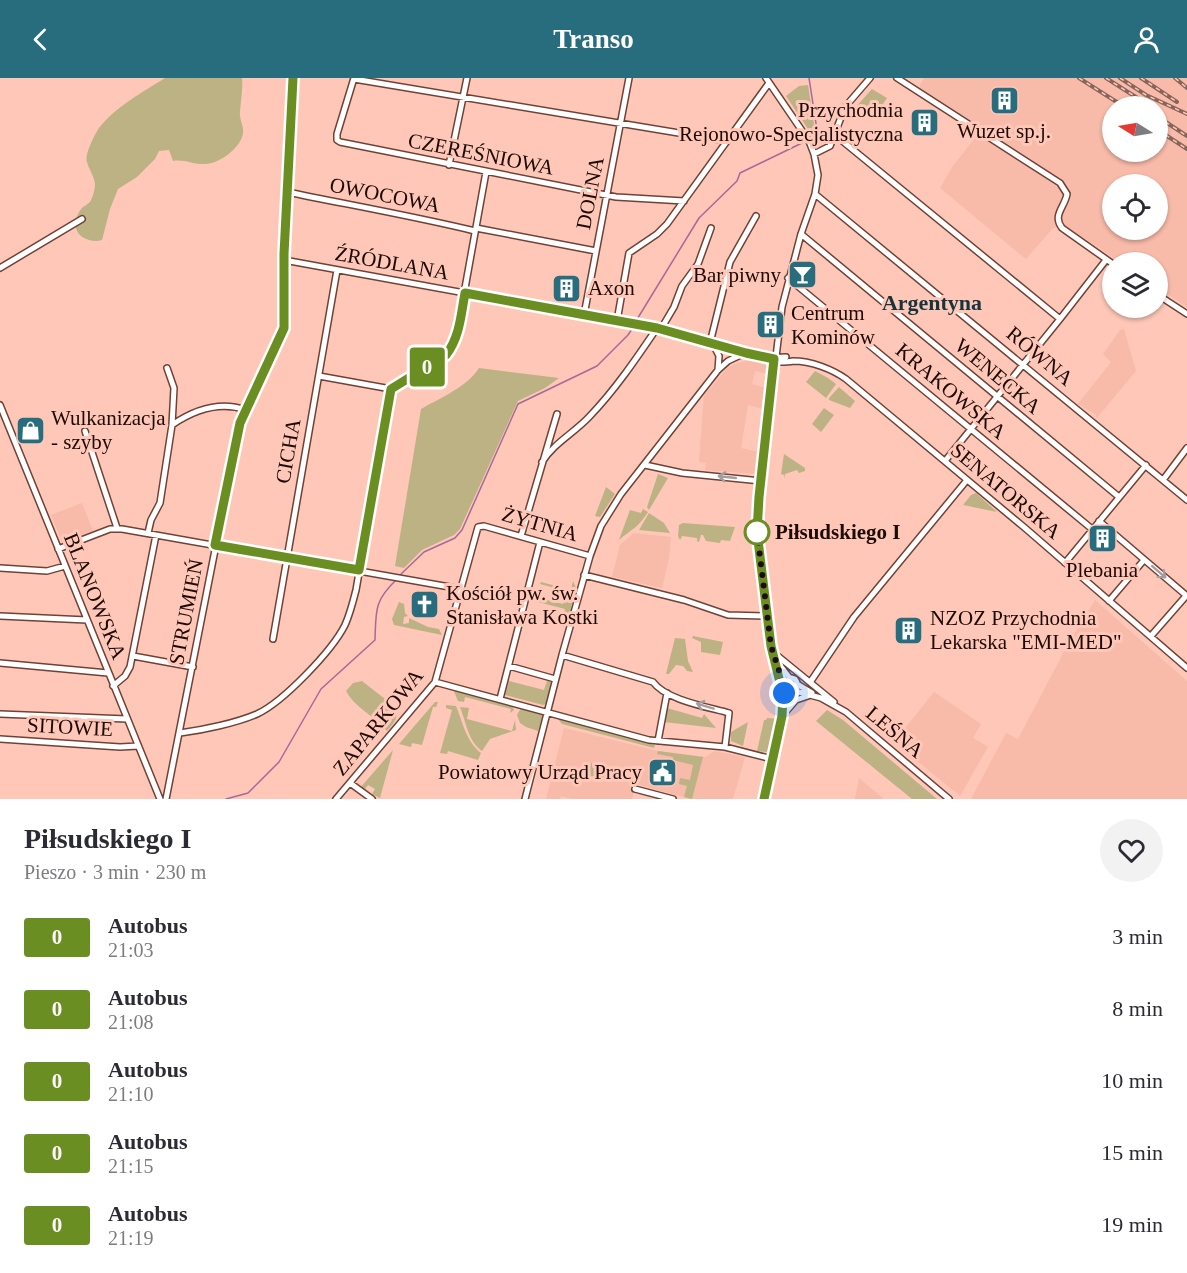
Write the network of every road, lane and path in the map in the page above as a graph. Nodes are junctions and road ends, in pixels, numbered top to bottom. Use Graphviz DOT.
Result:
graph roads {
  1 [pos="293,78"];
  2 [pos="354,78"];
  3 [pos="467,78"];
  4 [pos="629,78"];
  5 [pos="870,78"];
  6 [pos="897,78"];
  7 [pos="767,81"];
  8 [pos="463,97"];
  9 [pos="620,124"];
  10 [pos="835,135"];
  11 [pos="727,141"];
  12 [pos="814,153"];
  13 [pos="449,165"];
  14 [pos="486,172"];
  15 [pos="287,192"];
  16 [pos="815,194"];
  17 [pos="607,195"];
  18 [pos="684,201"];
  19 [pos="756,216"];
  20 [pos="82,219"];
  21 [pos="711,228"];
  22 [pos="476,230"];
  23 [pos="801,234"];
  24 [pos="596,251"];
  25 [pos="1102,257"];
  26 [pos="284,260"];
  27 [pos="1102,265"];
  28 [pos="0,268"];
  29 [pos="337,270"];
  30 [pos="788,278"];
  31 [pos="465,293"];
  32 [pos="1168,302"];
  33 [pos="1187,314"];
  34 [pos="584,315"];
  35 [pos="1060,319"];
  36 [pos="617,321"];
  37 [pos="659,329"];
  38 [pos="711,343"];
  39 [pos="776,349"];
  40 [pos="746,353"];
  41 [pos="786,357"];
  42 [pos="774,359"];
  43 [pos="792,361"];
  44 [pos="1023,364"];
  45 [pos="167,368"];
  46 [pos="718,370"];
  47 [pos="319,376"];
  48 [pos="391,389"];
  49 [pos="997,396"];
  50 [pos="0,405"];
  51 [pos="246,410"];
  52 [pos="557,414"];
  53 [pos="172,425"];
  54 [pos="970,429"];
  55 [pos="86,431"];
  56 [pos="1187,448"];
  57 [pos="945,461"];
  58 [pos="543,462"];
  59 [pos="645,465"];
  60 [pos="1146,465"];
  61 [pos="967,480"];
  62 [pos="1163,480"];
  63 [pos="761,481"];
  64 [pos="1119,497"];
  65 [pos="1187,500"];
  66 [pos="1099,521"];
  67 [pos="481,526"];
  68 [pos="117,528"];
  69 [pos="1092,529"];
  70 [pos="148,534"];
  71 [pos="156,535"];
  72 [pos="521,536"];
  73 [pos="540,542"];
  74 [pos="215,545"];
  75 [pos="58,549"];
  76 [pos="590,556"];
  77 [pos="286,557"];
  78 [pos="1144,560"];
  79 [pos="1065,562"];
  80 [pos="65,566"];
  81 [pos="0,568"];
  82 [pos="359,570"];
  83 [pos="584,575"];
  84 [pos="461,589"];
  85 [pos="1186,596"];
  86 [pos="1109,601"];
  87 [pos="0,616"];
  88 [pos="769,616"];
  89 [pos="87,620"];
  90 [pos="1151,636"];
  91 [pos="273,639"];
  92 [pos="773,652"];
  93 [pos="562,655"];
  94 [pos="133,656"];
  95 [pos="776,660"];
  96 [pos="0,663"];
  97 [pos="508,666"];
  98 [pos="193,667"];
  99 [pos="1187,668"];
  100 [pos="108,673"];
  101 [pos="789,677"];
  102 [pos="555,679"];
  103 [pos="781,681"];
  104 [pos="811,681"];
  105 [pos="435,682"];
  106 [pos="797,684"];
  107 [pos="113,686"];
  108 [pos="783,692"];
  109 [pos="667,693"];
  110 [pos="793,693"];
  111 [pos="814,696"];
  112 [pos="500,699"];
  113 [pos="836,705"];
  114 [pos="548,712"];
  115 [pos="0,714"];
  116 [pos="782,716"];
  117 [pos="127,719"];
  118 [pos="180,733"];
  119 [pos="0,739"];
  120 [pos="658,741"];
  121 [pos="138,746"];
  122 [pos="725,747"];
  123 [pos="772,759"];
  124 [pos="350,783"];
  125 [pos="635,789"];
  126 [pos="160,799"];
  127 [pos="166,799"];
  128 [pos="336,799"];
  129 [pos="372,799"];
  130 [pos="525,799"];
  131 [pos="674,799"];
  132 [pos="764,799"];
  133 [pos="949,799"];
  1 -- 15 [label="street, STRUMIEŃ"];
  2 -- 8 [label="street"];
  2 -- 13 [label="street, CZEREŚNIOWA"];
  3 -- 8 [label="street"];
  4 -- 9 [label="street, DOLNA"];
  5 -- 10 [label="street"];
  6 -- 25 [label="street"];
  7 -- 11 [label="street"];
  7 -- 12 [label="street"];
  8 -- 9 [label="street"];
  8 -- 13 [label="street"];
  9 -- 11 [label="street"];
  9 -- 17 [label="street, DOLNA"];
  10 -- 12 [label="street"];
  10 -- 35 [label="street"];
  11 -- 18 [label="street"];
  12 -- 16 [label="street"];
  13 -- 14 [label="street, CZEREŚNIOWA"];
  14 -- 17 [label="street, CZEREŚNIOWA"];
  14 -- 22 [label="street"];
  15 -- 22 [label="street, OWOCOWA"];
  15 -- 26 [label="street, STRUMIEŃ"];
  16 -- 23 [label="street"];
  16 -- 44 [label="street, RÓWNA"];
  17 -- 18 [label="street, CZEREŚNIOWA"];
  17 -- 24 [label="street, DOLNA"];
  18 -- 36 [label="street"];
  19 -- 38 [label="street"];
  20 -- 28 [label="street"];
  21 -- 37 [label="street"];
  22 -- 24 [label="street, OWOCOWA"];
  22 -- 31 [label="street"];
  23 -- 30 [label="street"];
  23 -- 49 [label="street, WENECKA"];
  24 -- 34 [label="street, DOLNA"];
  26 -- 29 [label="street, ŹRÓDLANA"];
  26 -- 51 [label="street, STRUMIEŃ"];
  27 -- 35 [label="street"];
  29 -- 31 [label="street, ŹRÓDLANA"];
  29 -- 47 [label="street, CICHA"];
  30 -- 39 [label="street"];
  30 -- 54 [label="street, KRAKOWSKA"];
  31 -- 34 [label="street, ŹRÓDLANA"];
  31 -- 48 [label="street"];
  32 -- 33 [label="street"];
  34 -- 36 [label="street, ŹRÓDLANA"];
  35 -- 44 [label="street"];
  36 -- 37 [label="street, ŹRÓDLANA"];
  37 -- 38 [label="street, ŹRÓDLANA"];
  37 -- 58 [label="street"];
  38 -- 40 [label="street, ŹRÓDLANA"];
  38 -- 46 [label="street"];
  39 -- 41 [label="street, SENATORSKA"];
  39 -- 42 [label="street"];
  40 -- 42 [label="street, ŹRÓDLANA"];
  40 -- 46 [label="street"];
  41 -- 42 [label="street"];
  41 -- 43 [label="street, SENATORSKA"];
  42 -- 43 [label="street, SENATORSKA"];
  42 -- 63 [label="street"];
  43 -- 57 [label="street, SENATORSKA"];
  44 -- 49 [label="street"];
  44 -- 60 [label="street, RÓWNA"];
  45 -- 53 [label="street"];
  46 -- 59 [label="street"];
  47 -- 48 [label="street"];
  47 -- 77 [label="street, CICHA"];
  48 -- 82 [label="street"];
  49 -- 54 [label="street"];
  49 -- 64 [label="street, WENECKA"];
  50 -- 75 [label="street, BLANOWSKA"];
  51 -- 53 [label="street"];
  51 -- 74 [label="street, STRUMIEŃ"];
  52 -- 58 [label="street"];
  53 -- 70 [label="street"];
  54 -- 57 [label="street"];
  54 -- 69 [label="street, KRAKOWSKA"];
  55 -- 68 [label="street"];
  56 -- 62 [label="street"];
  57 -- 61 [label="street, SENATORSKA"];
  58 -- 72 [label="street"];
  63 -- 59 [label="street, one-way"];
  59 -- 76 [label="street"];
  60 -- 62 [label="street, RÓWNA"];
  60 -- 64 [label="street"];
  61 -- 79 [label="street, SENATORSKA"];
  61 -- 104 [label="street"];
  62 -- 65 [label="street, RÓWNA"];
  63 -- 88 [label="street"];
  64 -- 66 [label="street"];
  66 -- 69 [label="street"];
  66 -- 78 [label="street"];
  67 -- 72 [label="street, ŻYTNIA"];
  67 -- 84 [label="street, ZAPARKOWA"];
  68 -- 70 [label="street"];
  68 -- 75 [label="street"];
  69 -- 79 [label="street"];
  70 -- 71 [label="street"];
  71 -- 74 [label="street"];
  71 -- 94 [label="street"];
  72 -- 73 [label="street, ŻYTNIA"];
  73 -- 76 [label="street, ŻYTNIA"];
  73 -- 97 [label="street"];
  74 -- 77 [label="street"];
  74 -- 98 [label="street, STRUMIEŃ"];
  75 -- 80 [label="street, BLANOWSKA"];
  76 -- 83 [label="street"];
  77 -- 82 [label="street"];
  77 -- 91 [label="street, CICHA"];
  78 -- 85 [label="street, one-way"];
  78 -- 86 [label="street"];
  79 -- 86 [label="street, SENATORSKA"];
  80 -- 81 [label="street"];
  80 -- 89 [label="street, BLANOWSKA"];
  82 -- 84 [label="street"];
  82 -- 118 [label="street"];
  83 -- 88 [label="street"];
  83 -- 93 [label="street"];
  84 -- 105 [label="street, ZAPARKOWA"];
  85 -- 90 [label="street"];
  86 -- 90 [label="street, SENATORSKA"];
  87 -- 89 [label="street"];
  88 -- 92 [label="street"];
  89 -- 100 [label="street, BLANOWSKA"];
  90 -- 99 [label="street, SENATORSKA"];
  92 -- 95 [label="street"];
  92 -- 104 [label="street"];
  93 -- 102 [label="street"];
  93 -- 109 [label="street"];
  94 -- 98 [label="street"];
  94 -- 107 [label="street"];
  95 -- 101 [label="street"];
  95 -- 103 [label="street"];
  96 -- 100 [label="street"];
  97 -- 102 [label="street"];
  97 -- 112 [label="street"];
  98 -- 118 [label="street, STRUMIEŃ"];
  100 -- 107 [label="street, BLANOWSKA"];
  101 -- 103 [label="street"];
  101 -- 106 [label="street"];
  102 -- 114 [label="street"];
  103 -- 108 [label="street"];
  104 -- 113 [label="street"];
  105 -- 112 [label="street"];
  105 -- 124 [label="street, ZAPARKOWA"];
  106 -- 110 [label="street"];
  106 -- 111 [label="street, LEŚNA"];
  107 -- 117 [label="street, BLANOWSKA"];
  108 -- 110 [label="street"];
  108 -- 116 [label="street"];
  109 -- 120 [label="street"];
  122 -- 109 [label="street, one-way"];
  110 -- 111 [label="street, LEŚNA"];
  110 -- 116 [label="street"];
  111 -- 113 [label="street, LEŚNA"];
  111 -- 116 [label="street"];
  112 -- 114 [label="street"];
  113 -- 133 [label="street, LEŚNA"];
  114 -- 120 [label="street"];
  114 -- 130 [label="street"];
  115 -- 117 [label="street"];
  116 -- 123 [label="street"];
  117 -- 121 [label="street, BLANOWSKA"];
  118 -- 127 [label="street, STRUMIEŃ"];
  119 -- 121 [label="street, SITOWIE"];
  120 -- 122 [label="street"];
  121 -- 126 [label="street, BLANOWSKA"];
  122 -- 123 [label="street"];
  123 -- 132 [label="street"];
  124 -- 128 [label="street, ZAPARKOWA"];
  124 -- 129 [label="street"];
  125 -- 131 [label="street"];
}
